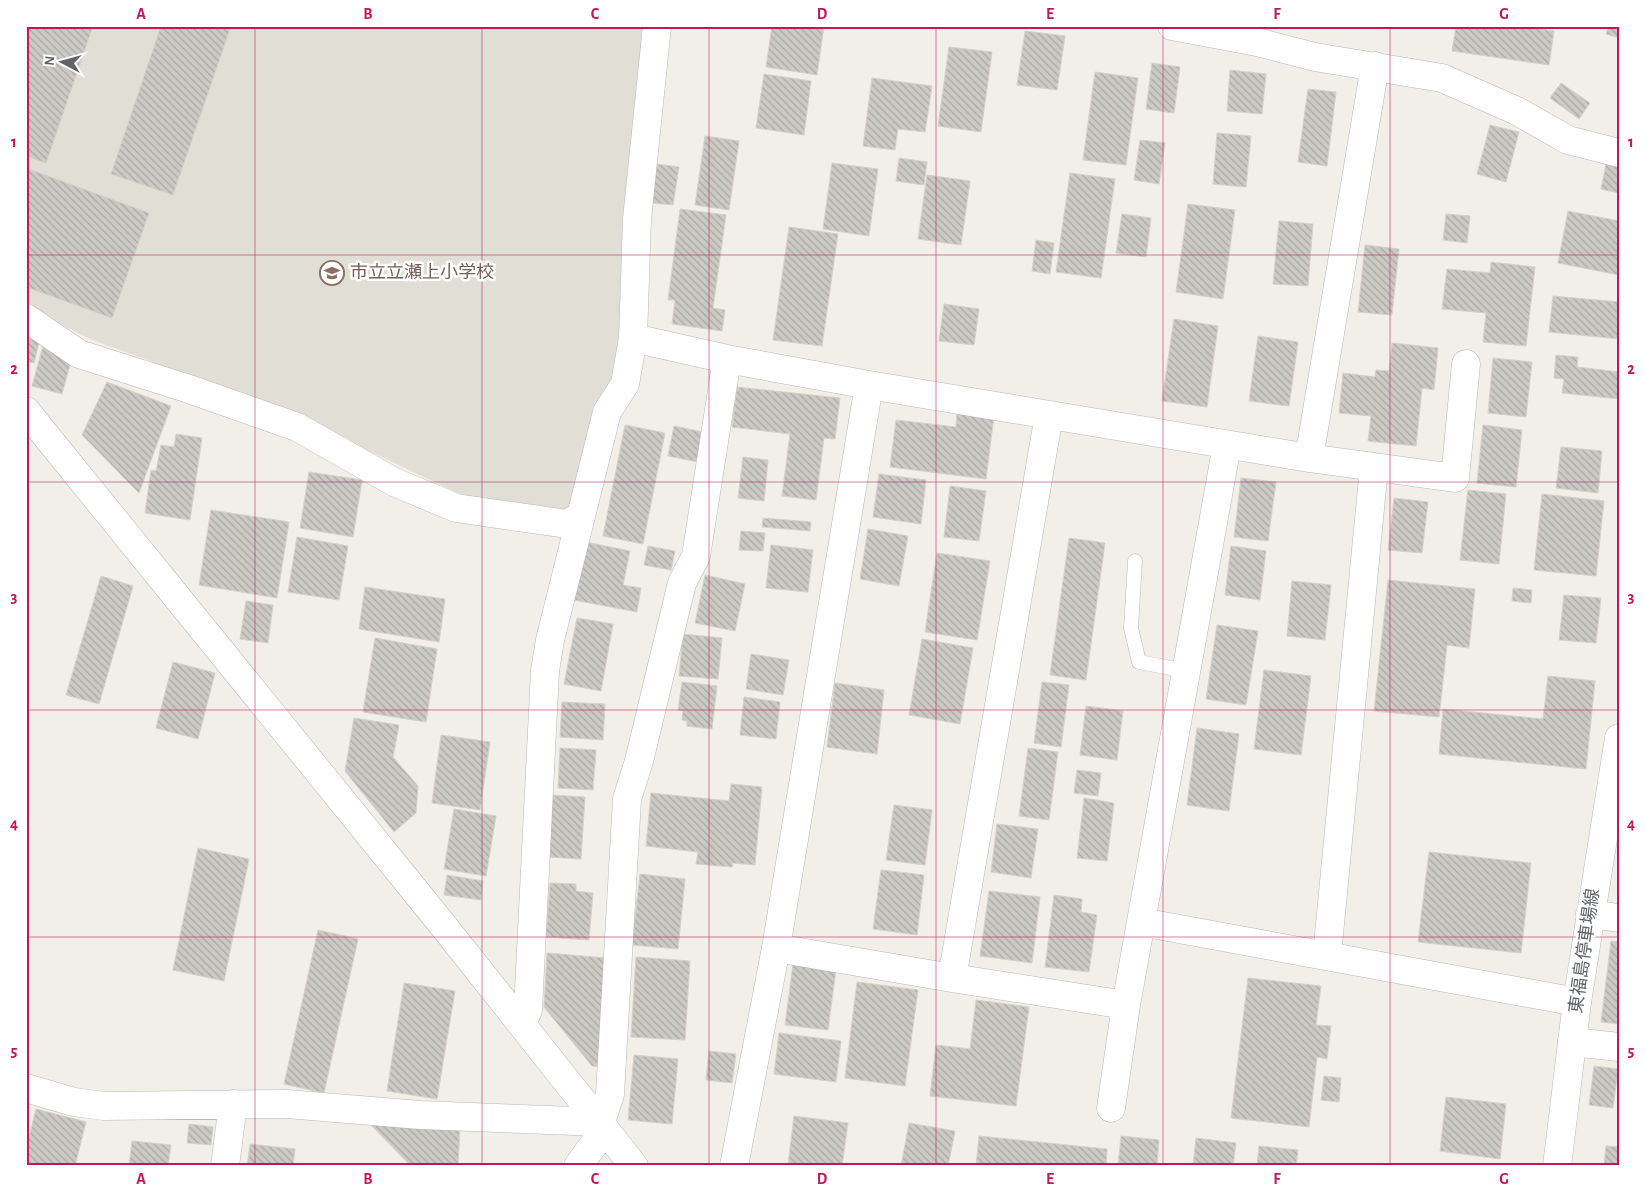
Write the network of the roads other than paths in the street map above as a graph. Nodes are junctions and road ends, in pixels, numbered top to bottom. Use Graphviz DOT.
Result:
graph roads {
  1 [pos="657,26"];
  2 [pos="1172,26"];
  3 [pos="1375,66"];
  4 [pos="1619,152"];
  5 [pos="26,318"];
  6 [pos="633,338"];
  7 [pos="727,360"];
  8 [pos="1466,364"];
  9 [pos="869,385"];
  10 [pos="26,411"];
  11 [pos="1050,415"];
  12 [pos="1227,445"];
  13 [pos="1309,458"];
  14 [pos="1374,467"];
  15 [pos="580,516"];
  16 [pos="1135,561"];
  17 [pos="1186,671"];
  18 [pos="1619,738"];
  19 [pos="1590,914"];
  20 [pos="1619,918"];
  21 [pos="1141,922"];
  22 [pos="776,948"];
  23 [pos="1327,955"];
  24 [pos="952,978"];
  25 [pos="1577,1002"];
  26 [pos="1126,1005"];
  27 [pos="522,1024"];
  28 [pos="1572,1042"];
  29 [pos="1619,1046"];
  30 [pos="26,1088"];
  31 [pos="233,1104"];
  32 [pos="1111,1108"];
  33 [pos="603,1126"];
  34 [pos="225,1166"];
  35 [pos="578,1166"];
  36 [pos="634,1166"];
  37 [pos="734,1166"];
  38 [pos="1557,1166"];
  1 -- 6 [label="street"];
  2 -- 3 [label="street"];
  3 -- 4 [label="street"];
  3 -- 13 [label="street"];
  5 -- 15 [label="street"];
  6 -- 7 [label="street"];
  6 -- 15 [label="street"];
  7 -- 9 [label="street"];
  7 -- 33 [label="street"];
  8 -- 14 [label="street"];
  9 -- 11 [label="street"];
  9 -- 22 [label="street"];
  10 -- 27 [label="street"];
  11 -- 12 [label="street"];
  11 -- 24 [label="street"];
  12 -- 13 [label="street"];
  12 -- 17 [label="street"];
  13 -- 14 [label="street"];
  14 -- 23 [label="street"];
  15 -- 27 [label="street"];
  16 -- 17 [label="lane"];
  17 -- 21 [label="street"];
  18 -- 19 [label="street, 東福島停車場線"];
  19 -- 20 [label="street"];
  19 -- 25 [label="street, 東福島停車場線"];
  21 -- 23 [label="street"];
  21 -- 26 [label="street"];
  22 -- 24 [label="street"];
  22 -- 37 [label="street"];
  23 -- 25 [label="street"];
  24 -- 26 [label="street"];
  25 -- 28 [label="street, 東福島停車場線"];
  26 -- 32 [label="street"];
  27 -- 33 [label="street"];
  28 -- 29 [label="street"];
  28 -- 38 [label="street, 東福島停車場線"];
  30 -- 31 [label="street"];
  31 -- 33 [label="street"];
  31 -- 34 [label="street"];
  33 -- 35 [label="street"];
  33 -- 36 [label="street"];
}
